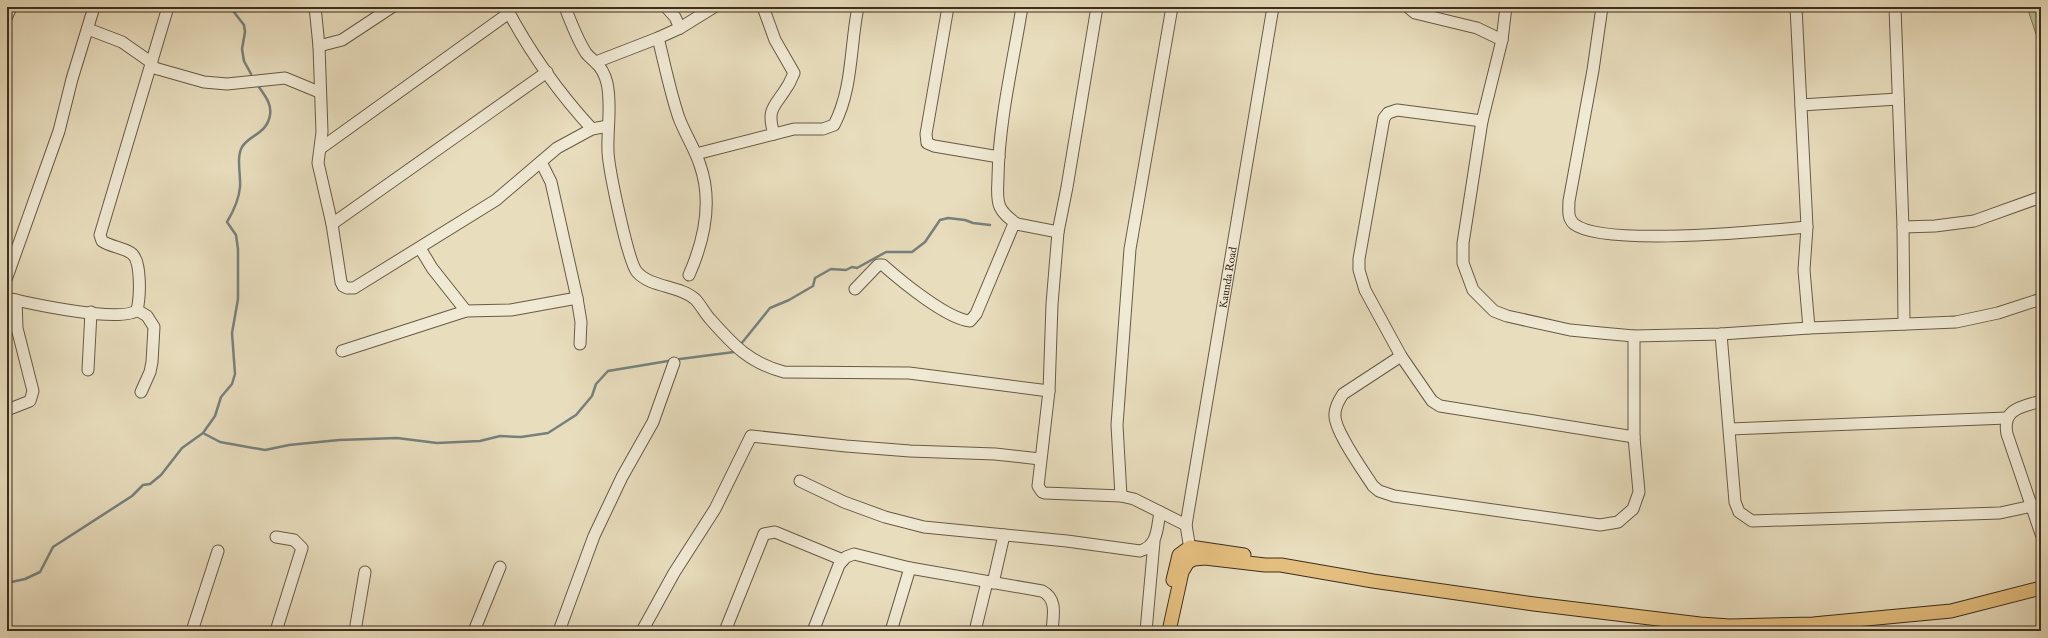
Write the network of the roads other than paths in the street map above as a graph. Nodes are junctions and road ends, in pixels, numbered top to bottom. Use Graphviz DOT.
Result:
graph roads {
  1 [pos="11,7"];
  2 [pos="94,7"];
  3 [pos="168,7"];
  4 [pos="315,7"];
  5 [pos="392,7"];
  6 [pos="565,7"];
  7 [pos="666,7"];
  8 [pos="714,7"];
  9 [pos="763,7"];
  10 [pos="858,7"];
  11 [pos="948,7"];
  12 [pos="1022,7"];
  13 [pos="1097,7"];
  14 [pos="1172,7"];
  15 [pos="1273,7"];
  16 [pos="1408,7"];
  17 [pos="1506,7"];
  18 [pos="1602,7"];
  19 [pos="1796,7"];
  20 [pos="1894,7"];
  21 [pos="507,10"];
  22 [pos="7,16"];
  23 [pos="88,28"];
  24 [pos="680,28"];
  25 [pos="658,38"];
  26 [pos="1502,40"];
  27 [pos="319,46"];
  28 [pos="596,62"];
  29 [pos="152,65"];
  30 [pos="547,72"];
  31 [pos="320,92"];
  32 [pos="1898,99"];
  33 [pos="1801,105"];
  34 [pos="1482,121"];
  35 [pos="608,126"];
  36 [pos="592,129"];
  37 [pos="774,134"];
  38 [pos="321,148"];
  39 [pos="696,154"];
  40 [pos="999,158"];
  41 [pos="542,162"];
  42 [pos="2041,197"];
  43 [pos="332,224"];
  44 [pos="1017,224"];
  45 [pos="1807,227"];
  46 [pos="1903,227"];
  47 [pos="1058,232"];
  48 [pos="420,248"];
  49 [pos="689,275"];
  50 [pos="7,277"];
  51 [pos="855,289"];
  52 [pos="577,298"];
  53 [pos="11,299"];
  54 [pos="2041,299"];
  55 [pos="137,310"];
  56 [pos="466,311"];
  57 [pos="91,312"];
  58 [pos="1904,324"];
  59 [pos="1809,328"];
  60 [pos="1721,334"];
  61 [pos="1634,336"];
  62 [pos="580,344"];
  63 [pos="342,351"];
  64 [pos="1401,356"];
  65 [pos="674,363"];
  66 [pos="88,370"];
  67 [pos="1049,391"];
  68 [pos="141,392"];
  69 [pos="2041,401"];
  70 [pos="7,410"];
  71 [pos="2007,418"];
  72 [pos="1730,428"];
  73 [pos="1634,437"];
  74 [pos="1040,459"];
  75 [pos="800,481"];
  76 [pos="1121,496"];
  77 [pos="2037,505"];
  78 [pos="1160,512"];
  79 [pos="1186,525"];
  80 [pos="2041,534"];
  81 [pos="1004,535"];
  82 [pos="276,537"];
  83 [pos="1154,542"];
  84 [pos="218,551"];
  85 [pos="1199,553"];
  86 [pos="842,560"];
  87 [pos="500,567"];
  88 [pos="910,568"];
  89 [pos="365,572"];
  90 [pos="990,583"];
  91 [pos="2041,588"];
  92 [pos="192,631"];
  93 [pos="276,631"];
  94 [pos="355,631"];
  95 [pos="474,631"];
  96 [pos="559,631"];
  97 [pos="642,631"];
  98 [pos="726,631"];
  99 [pos="813,631"];
  100 [pos="891,631"];
  101 [pos="974,631"];
  102 [pos="1052,631"];
  103 [pos="1146,631"];
  104 [pos="1166,631"];
  105 [pos="1169,631"];
  1 -- 22 [label="street"];
  2 -- 23 [label="street"];
  3 -- 29 [label="street"];
  4 -- 27 [label="street"];
  5 -- 27 [label="street"];
  6 -- 28 [label="street"];
  7 -- 24 [label="street"];
  8 -- 24 [label="street"];
  9 -- 37 [label="street"];
  10 -- 37 [label="street"];
  11 -- 40 [label="street"];
  12 -- 40 [label="street"];
  13 -- 47 [label="street"];
  14 -- 76 [label="street"];
  15 -- 79 [label="street, Kaunda Road"];
  16 -- 26 [label="street"];
  17 -- 26 [label="street"];
  18 -- 45 [label="street"];
  19 -- 33 [label="street"];
  20 -- 32 [label="street"];
  21 -- 30 [label="street"];
  21 -- 38 [label="street"];
  23 -- 29 [label="street"];
  23 -- 50 [label="street"];
  24 -- 25 [label="street"];
  25 -- 28 [label="street"];
  25 -- 39 [label="street"];
  26 -- 34 [label="street"];
  27 -- 31 [label="street"];
  28 -- 35 [label="street"];
  29 -- 31 [label="street"];
  29 -- 55 [label="street"];
  30 -- 36 [label="street"];
  30 -- 43 [label="street"];
  31 -- 38 [label="street"];
  32 -- 33 [label="street"];
  32 -- 46 [label="street"];
  33 -- 45 [label="street"];
  34 -- 61 [label="street"];
  34 -- 64 [label="street"];
  35 -- 36 [label="street"];
  35 -- 67 [label="street"];
  36 -- 41 [label="street"];
  37 -- 39 [label="street"];
  38 -- 43 [label="street"];
  39 -- 49 [label="street"];
  40 -- 44 [label="street"];
  41 -- 48 [label="street"];
  41 -- 52 [label="street"];
  42 -- 46 [label="street"];
  43 -- 48 [label="street"];
  44 -- 47 [label="street"];
  44 -- 51 [label="street"];
  45 -- 59 [label="street"];
  46 -- 58 [label="street"];
  47 -- 67 [label="street"];
  48 -- 56 [label="street"];
  52 -- 56 [label="street"];
  52 -- 62 [label="street"];
  53 -- 57 [label="street"];
  53 -- 70 [label="street"];
  54 -- 58 [label="street"];
  55 -- 57 [label="street"];
  55 -- 68 [label="street"];
  56 -- 63 [label="street"];
  57 -- 66 [label="street"];
  58 -- 59 [label="street"];
  59 -- 60 [label="street"];
  60 -- 61 [label="street"];
  60 -- 72 [label="street"];
  61 -- 73 [label="street"];
  64 -- 73 [label="street"];
  64 -- 73 [label="street"];
  65 -- 96 [label="street"];
  67 -- 74 [label="street"];
  69 -- 71 [label="street"];
  71 -- 72 [label="street"];
  71 -- 77 [label="street"];
  72 -- 77 [label="street"];
  74 -- 76 [label="street"];
  74 -- 97 [label="street"];
  75 -- 81 [label="street"];
  76 -- 78 [label="street"];
  77 -- 80 [label="street"];
  78 -- 79 [label="street"];
  78 -- 83 [label="street"];
  79 -- 85 [label="street, Kaunda Road"];
  81 -- 83 [label="street"];
  81 -- 90 [label="street"];
  82 -- 93 [label="street"];
  83 -- 103 [label="street"];
  84 -- 92 [label="street"];
  85 -- 91 [label="main road"];
  85 -- 104 [label="main road"];
  85 -- 105 [label="main road"];
  86 -- 88 [label="street"];
  86 -- 98 [label="street"];
  86 -- 99 [label="street"];
  87 -- 95 [label="street"];
  88 -- 90 [label="street"];
  88 -- 100 [label="street"];
  89 -- 94 [label="street"];
  90 -- 101 [label="street"];
  90 -- 102 [label="street"];
}
